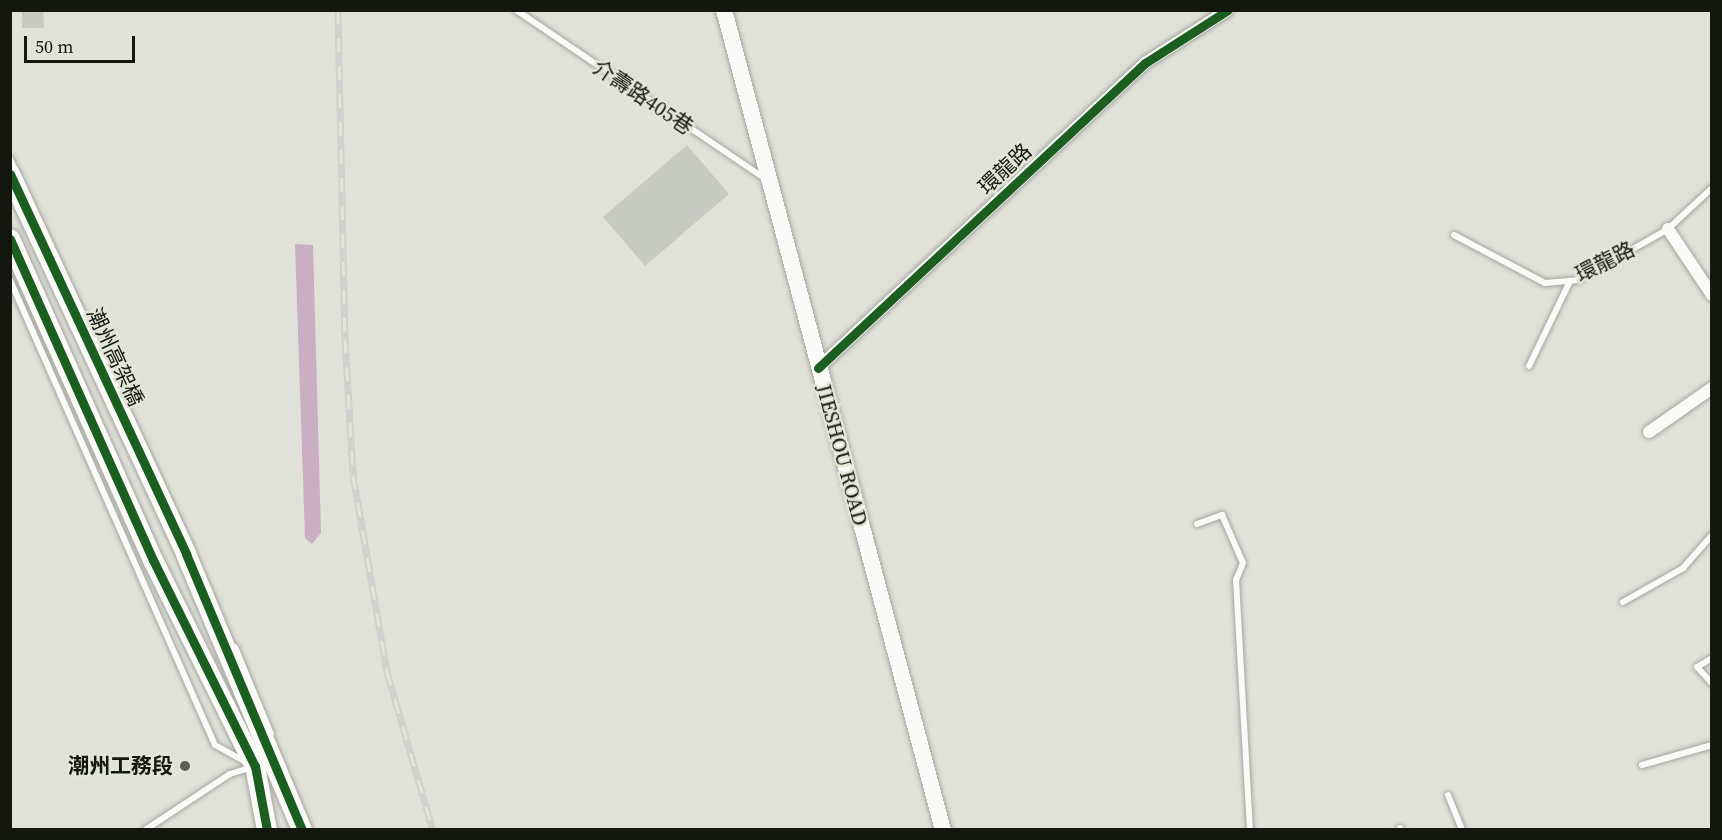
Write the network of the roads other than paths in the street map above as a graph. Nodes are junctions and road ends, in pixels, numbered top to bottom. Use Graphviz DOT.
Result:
graph roads {
  1 [pos="516,10"];
  2 [pos="724,10"];
  3 [pos="1228,10"];
  4 [pos="10,159"];
  5 [pos="10,174"];
  6 [pos="771,183"];
  7 [pos="1712,188"];
  8 [pos="1668,229"];
  9 [pos="1454,236"];
  10 [pos="10,239"];
  11 [pos="10,280"];
  12 [pos="1569,281"];
  13 [pos="1712,295"];
  14 [pos="1529,366"];
  15 [pos="818,368"];
  16 [pos="1712,388"];
  17 [pos="1649,432"];
  18 [pos="1197,524"];
  19 [pos="1712,535"];
  20 [pos="1623,602"];
  21 [pos="1712,658"];
  22 [pos="1712,684"];
  23 [pos="1712,745"];
  24 [pos="276,761"];
  25 [pos="1642,765"];
  26 [pos="255,766"];
  27 [pos="1448,795"];
  28 [pos="145,830"];
  29 [pos="267,830"];
  30 [pos="302,830"];
  31 [pos="943,830"];
  32 [pos="1250,830"];
  33 [pos="1462,830"];
  1 -- 6 [label="lane, 介壽路405巷"];
  2 -- 6 [label="main road, JIESHOU ROAD"];
  3 -- 15 [label="street, 環龍路"];
  4 -- 24 [label="lane"];
  5 -- 24 [label="main road, 潮州高架橋"];
  6 -- 15 [label="main road, JIESHOU ROAD"];
  7 -- 8 [label="lane, 環龍路"];
  8 -- 12 [label="lane, 環龍路"];
  8 -- 13 [label="street"];
  9 -- 12 [label="lane, 環龍路"];
  10 -- 26 [label="main road"];
  11 -- 26 [label="lane"];
  12 -- 14 [label="lane"];
  15 -- 31 [label="main road, JIESHOU ROAD"];
  16 -- 17 [label="street"];
  18 -- 32 [label="lane"];
  19 -- 20 [label="lane"];
  21 -- 22 [label="lane"];
  23 -- 25 [label="lane"];
  24 -- 26 [label="main road"];
  24 -- 30 [label="main road, 潮州高架橋"];
  26 -- 28 [label="lane"];
  26 -- 29 [label="main road"];
  27 -- 33 [label="lane"];
}
